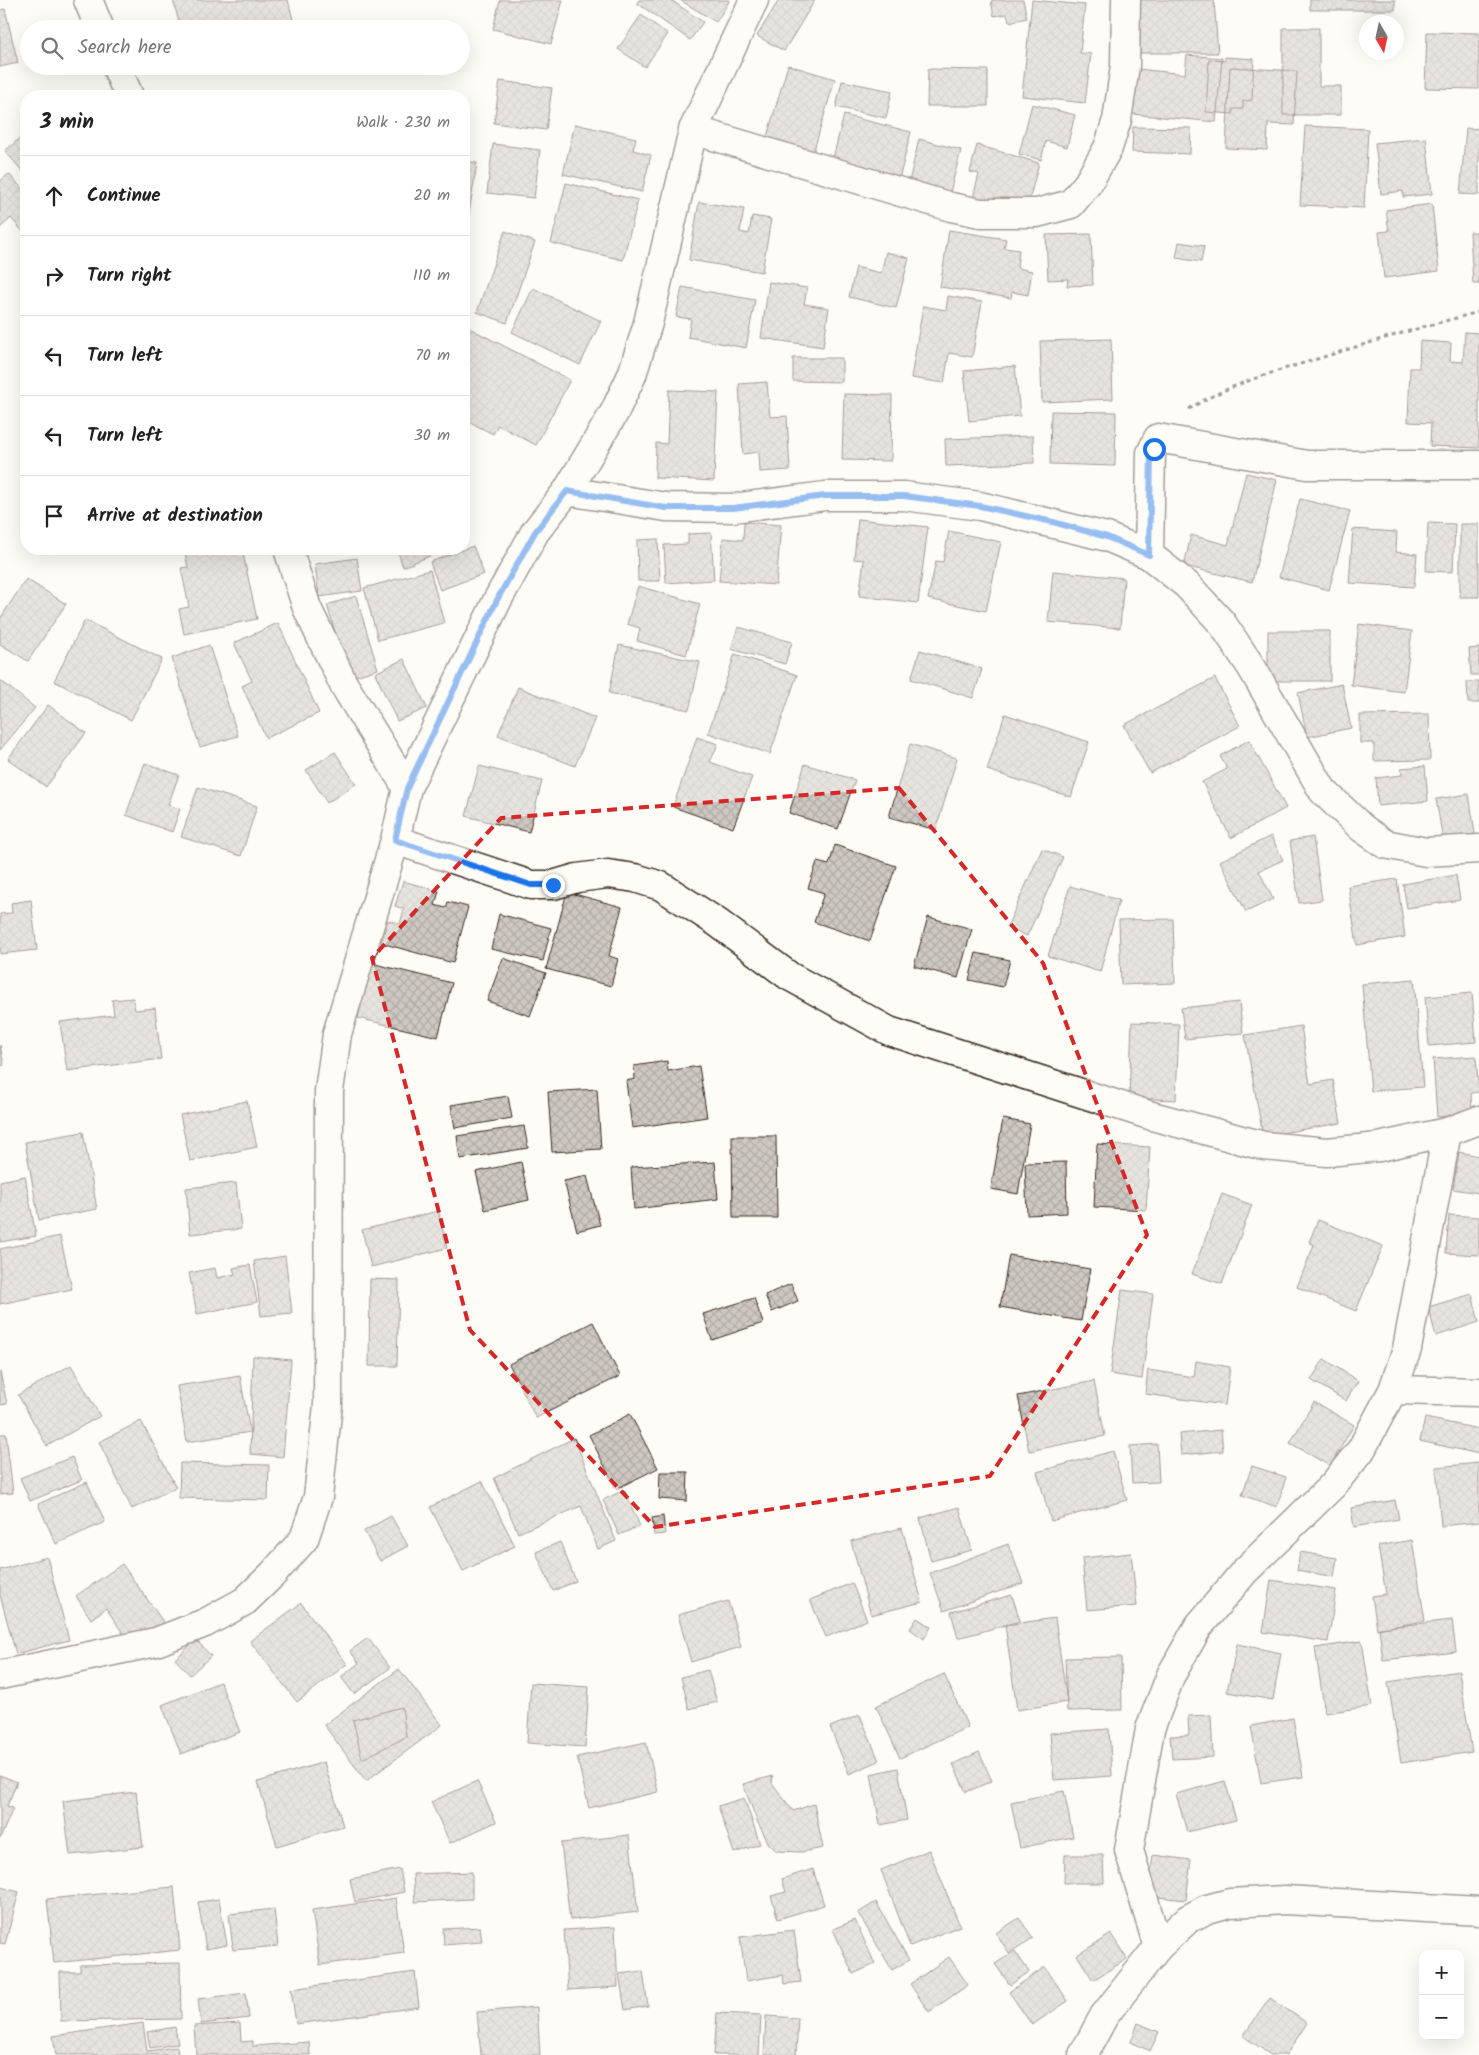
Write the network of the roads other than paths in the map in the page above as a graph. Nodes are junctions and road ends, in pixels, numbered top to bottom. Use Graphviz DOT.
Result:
graph roads {
  1 [pos="88,0"];
  2 [pos="754,0"];
  3 [pos="1126,0"];
  4 [pos="96,20"];
  5 [pos="120,75"];
  6 [pos="126,90"];
  7 [pos="694,130"];
  8 [pos="1479,465"];
  9 [pos="567,491"];
  10 [pos="290,555"];
  11 [pos="1149,555"];
  12 [pos="407,788"];
  13 [pos="395,840"];
  14 [pos="1479,849"];
  15 [pos="1479,1120"];
  16 [pos="1447,1132"];
  17 [pos="1393,1390"];
  18 [pos="1479,1392"];
  19 [pos="0,1675"];
  20 [pos="1479,1911"];
  21 [pos="1158,1947"];
  22 [pos="1083,2055"];
  1 -- 4 [label="street"];
  2 -- 7 [label="street"];
  3 -- 7 [label="street"];
  5 -- 6 [label="street"];
  7 -- 9 [label="street"];
  8 -- 11 [label="street"];
  9 -- 11 [label="street"];
  9 -- 12 [label="street"];
  10 -- 12 [label="street"];
  11 -- 14 [label="street"];
  12 -- 13 [label="street"];
  13 -- 16 [label="street"];
  13 -- 19 [label="street"];
  15 -- 16 [label="street"];
  16 -- 17 [label="street"];
  17 -- 18 [label="street"];
  17 -- 21 [label="street"];
  20 -- 21 [label="street"];
  21 -- 22 [label="street"];
}
